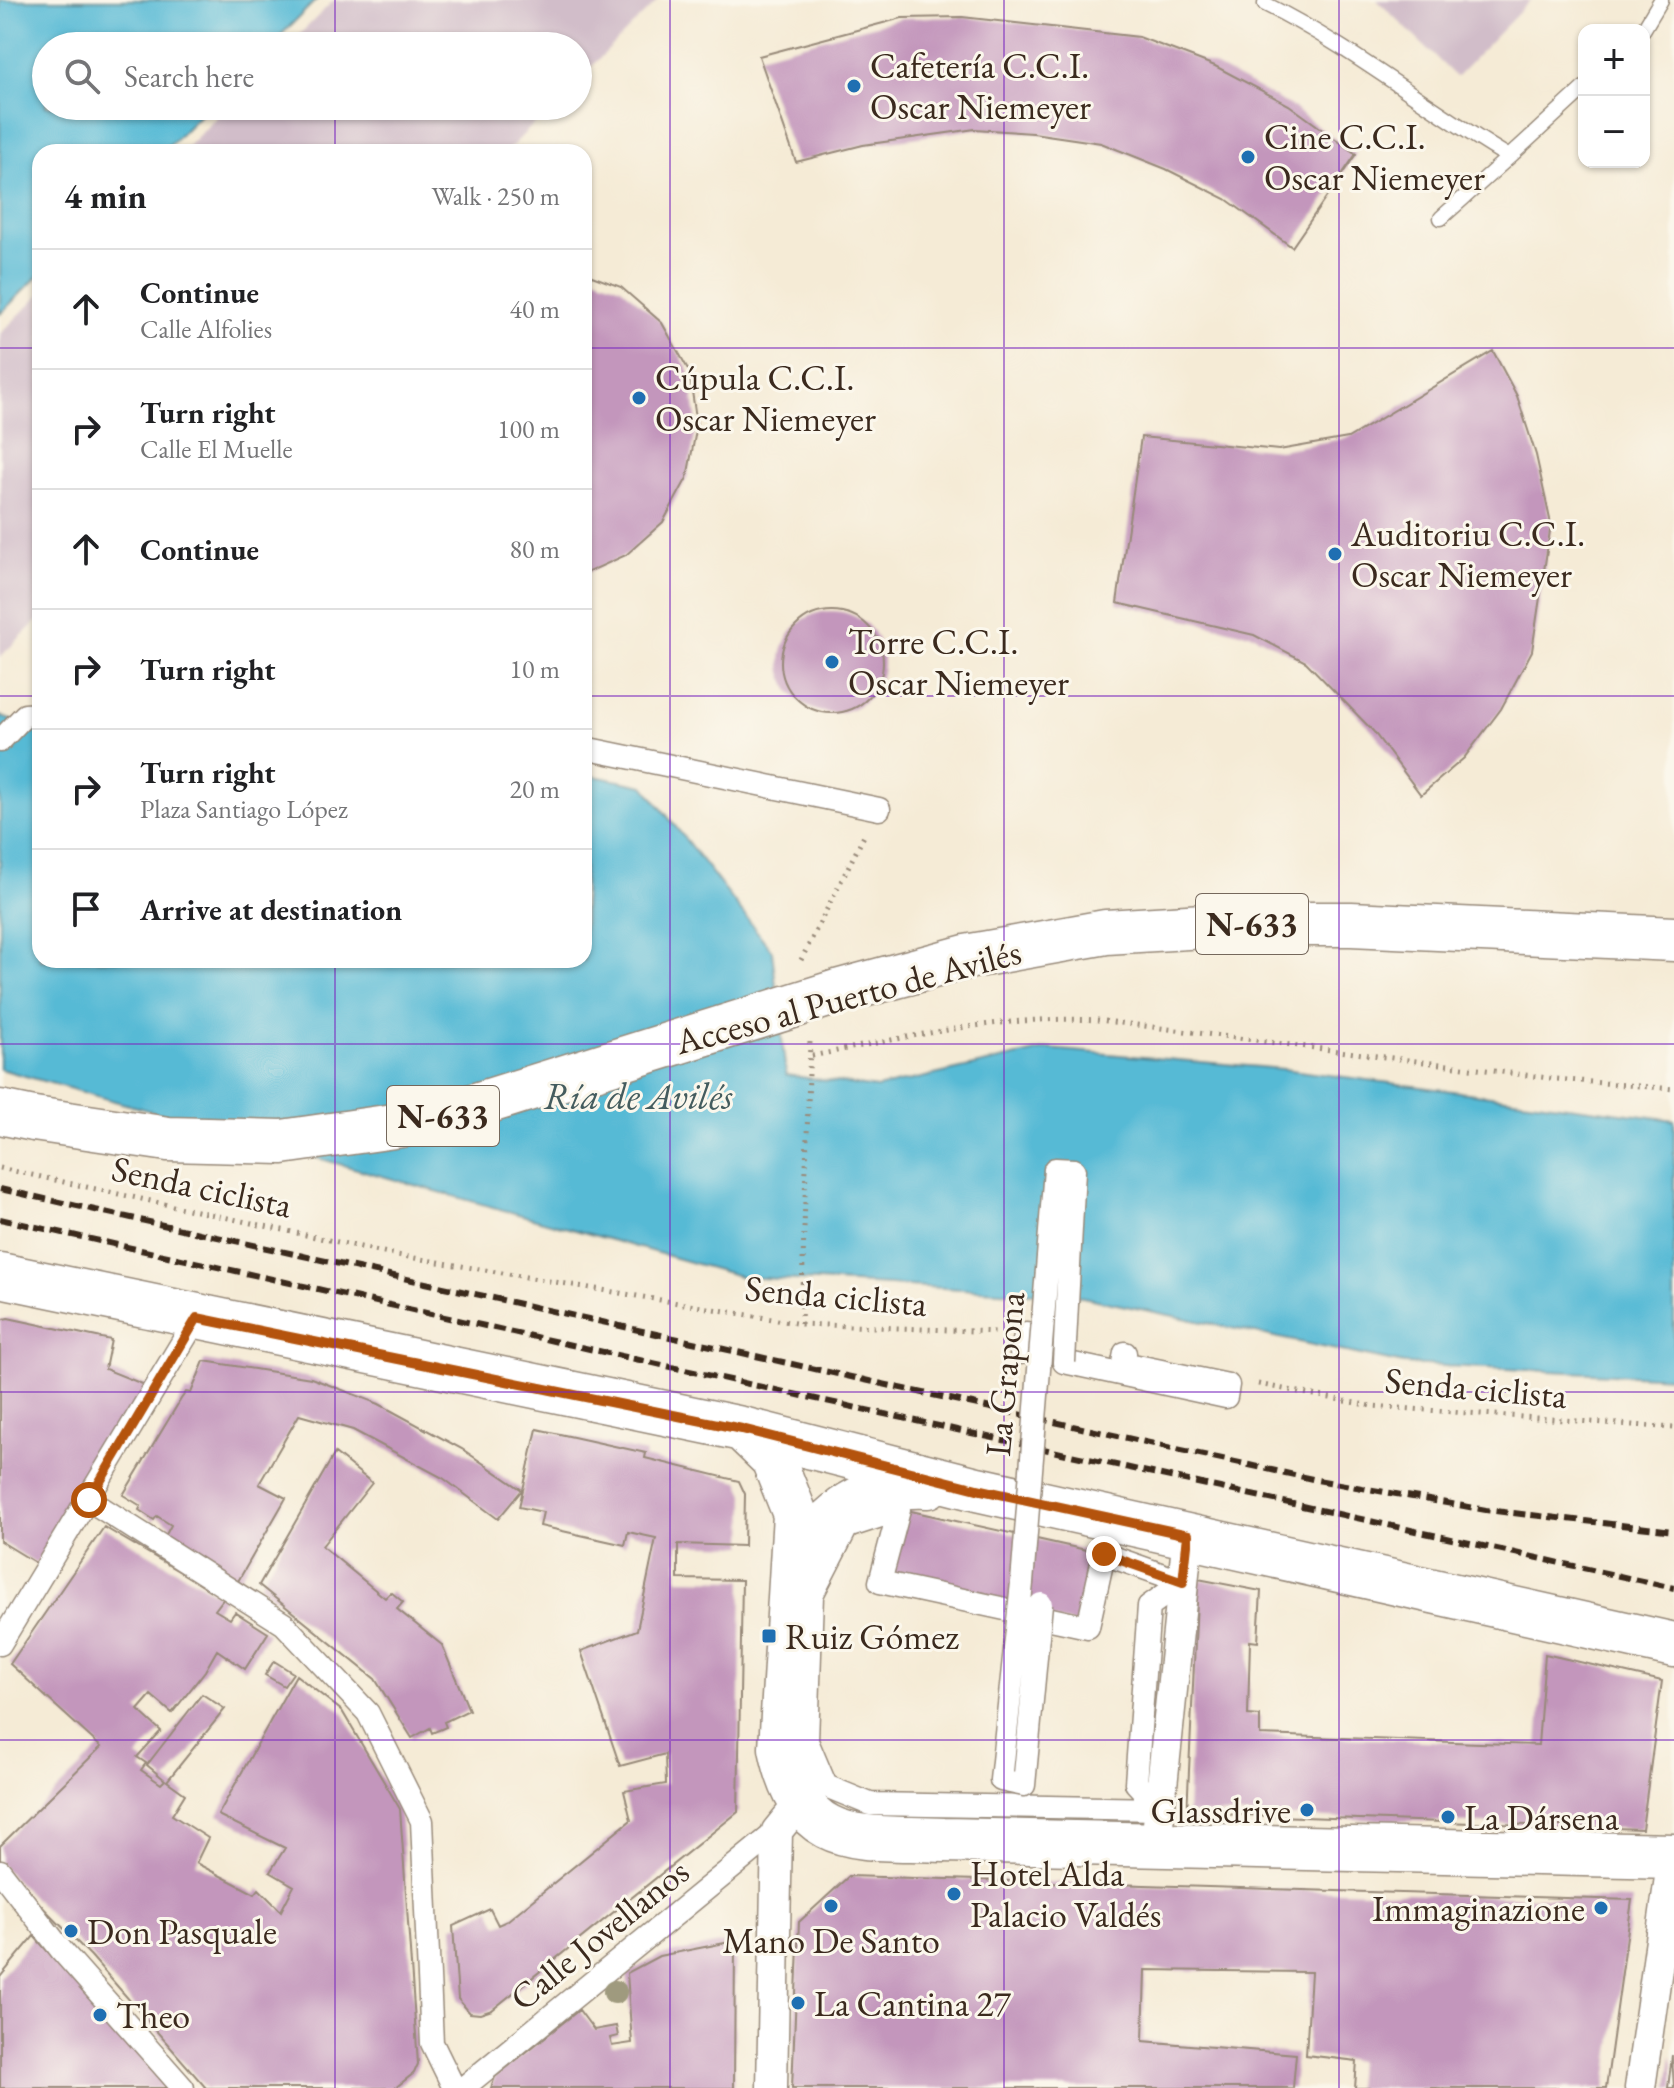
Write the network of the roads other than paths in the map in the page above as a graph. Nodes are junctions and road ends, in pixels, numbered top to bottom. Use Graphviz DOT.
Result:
graph roads {
  1 [pos="1661,0"];
  2 [pos="1265,4"];
  3 [pos="1647,24"];
  4 [pos="1578,94"];
  5 [pos="1509,157"];
  6 [pos="1441,218"];
  7 [pos="32,715"];
  8 [pos="0,741"];
  9 [pos="592,750"];
  10 [pos="879,809"];
  11 [pos="1674,939"];
  12 [pos="17,1115"];
  13 [pos="7,1279"];
  14 [pos="197,1318"];
  15 [pos="1125,1353"];
  16 [pos="742,1429"];
  17 [pos="977,1489"];
  18 [pos="89,1500"];
  19 [pos="1188,1535"];
  20 [pos="794,1561"];
  21 [pos="1183,1582"];
  22 [pos="1036,1602"];
  23 [pos="0,1644"];
  24 [pos="1674,1645"];
  25 [pos="788,1818"];
  26 [pos="1158,1827"];
  27 [pos="1674,1855"];
  28 [pos="0,1871"];
  29 [pos="183,2088"];
  30 [pos="454,2088"];
  31 [pos="463,2088"];
  32 [pos="772,2088"];
  33 [pos="1640,2088"];
  1 -- 3 [label="lane"];
  2 -- 5 [label="lane"];
  4 -- 5 [label="lane"];
  5 -- 6 [label="lane"];
  7 -- 8 [label="street"];
  9 -- 10 [label="street"];
  11 -- 12 [label="main road, Acceso al Puerto de Avilés / N-633, bridge"];
  13 -- 14 [label="main road"];
  14 -- 16 [label="main road"];
  14 -- 18 [label="street"];
  15 -- 22 [label="street, La Grapona, bridge"];
  16 -- 17 [label="main road"];
  16 -- 20 [label="main road"];
  17 -- 19 [label="main road"];
  17 -- 20 [label="main road"];
  18 -- 23 [label="street"];
  18 -- 30 [label="street"];
  19 -- 21 [label="street"];
  19 -- 24 [label="main road"];
  20 -- 25 [label="main road"];
  21 -- 26 [label="street"];
  21 -- 26 [label="street"];
  25 -- 26 [label="main road"];
  25 -- 31 [label="street, Calle Jovellanos"];
  25 -- 32 [label="street"];
  26 -- 27 [label="main road"];
  27 -- 33 [label="street"];
  28 -- 29 [label="street"];
}
